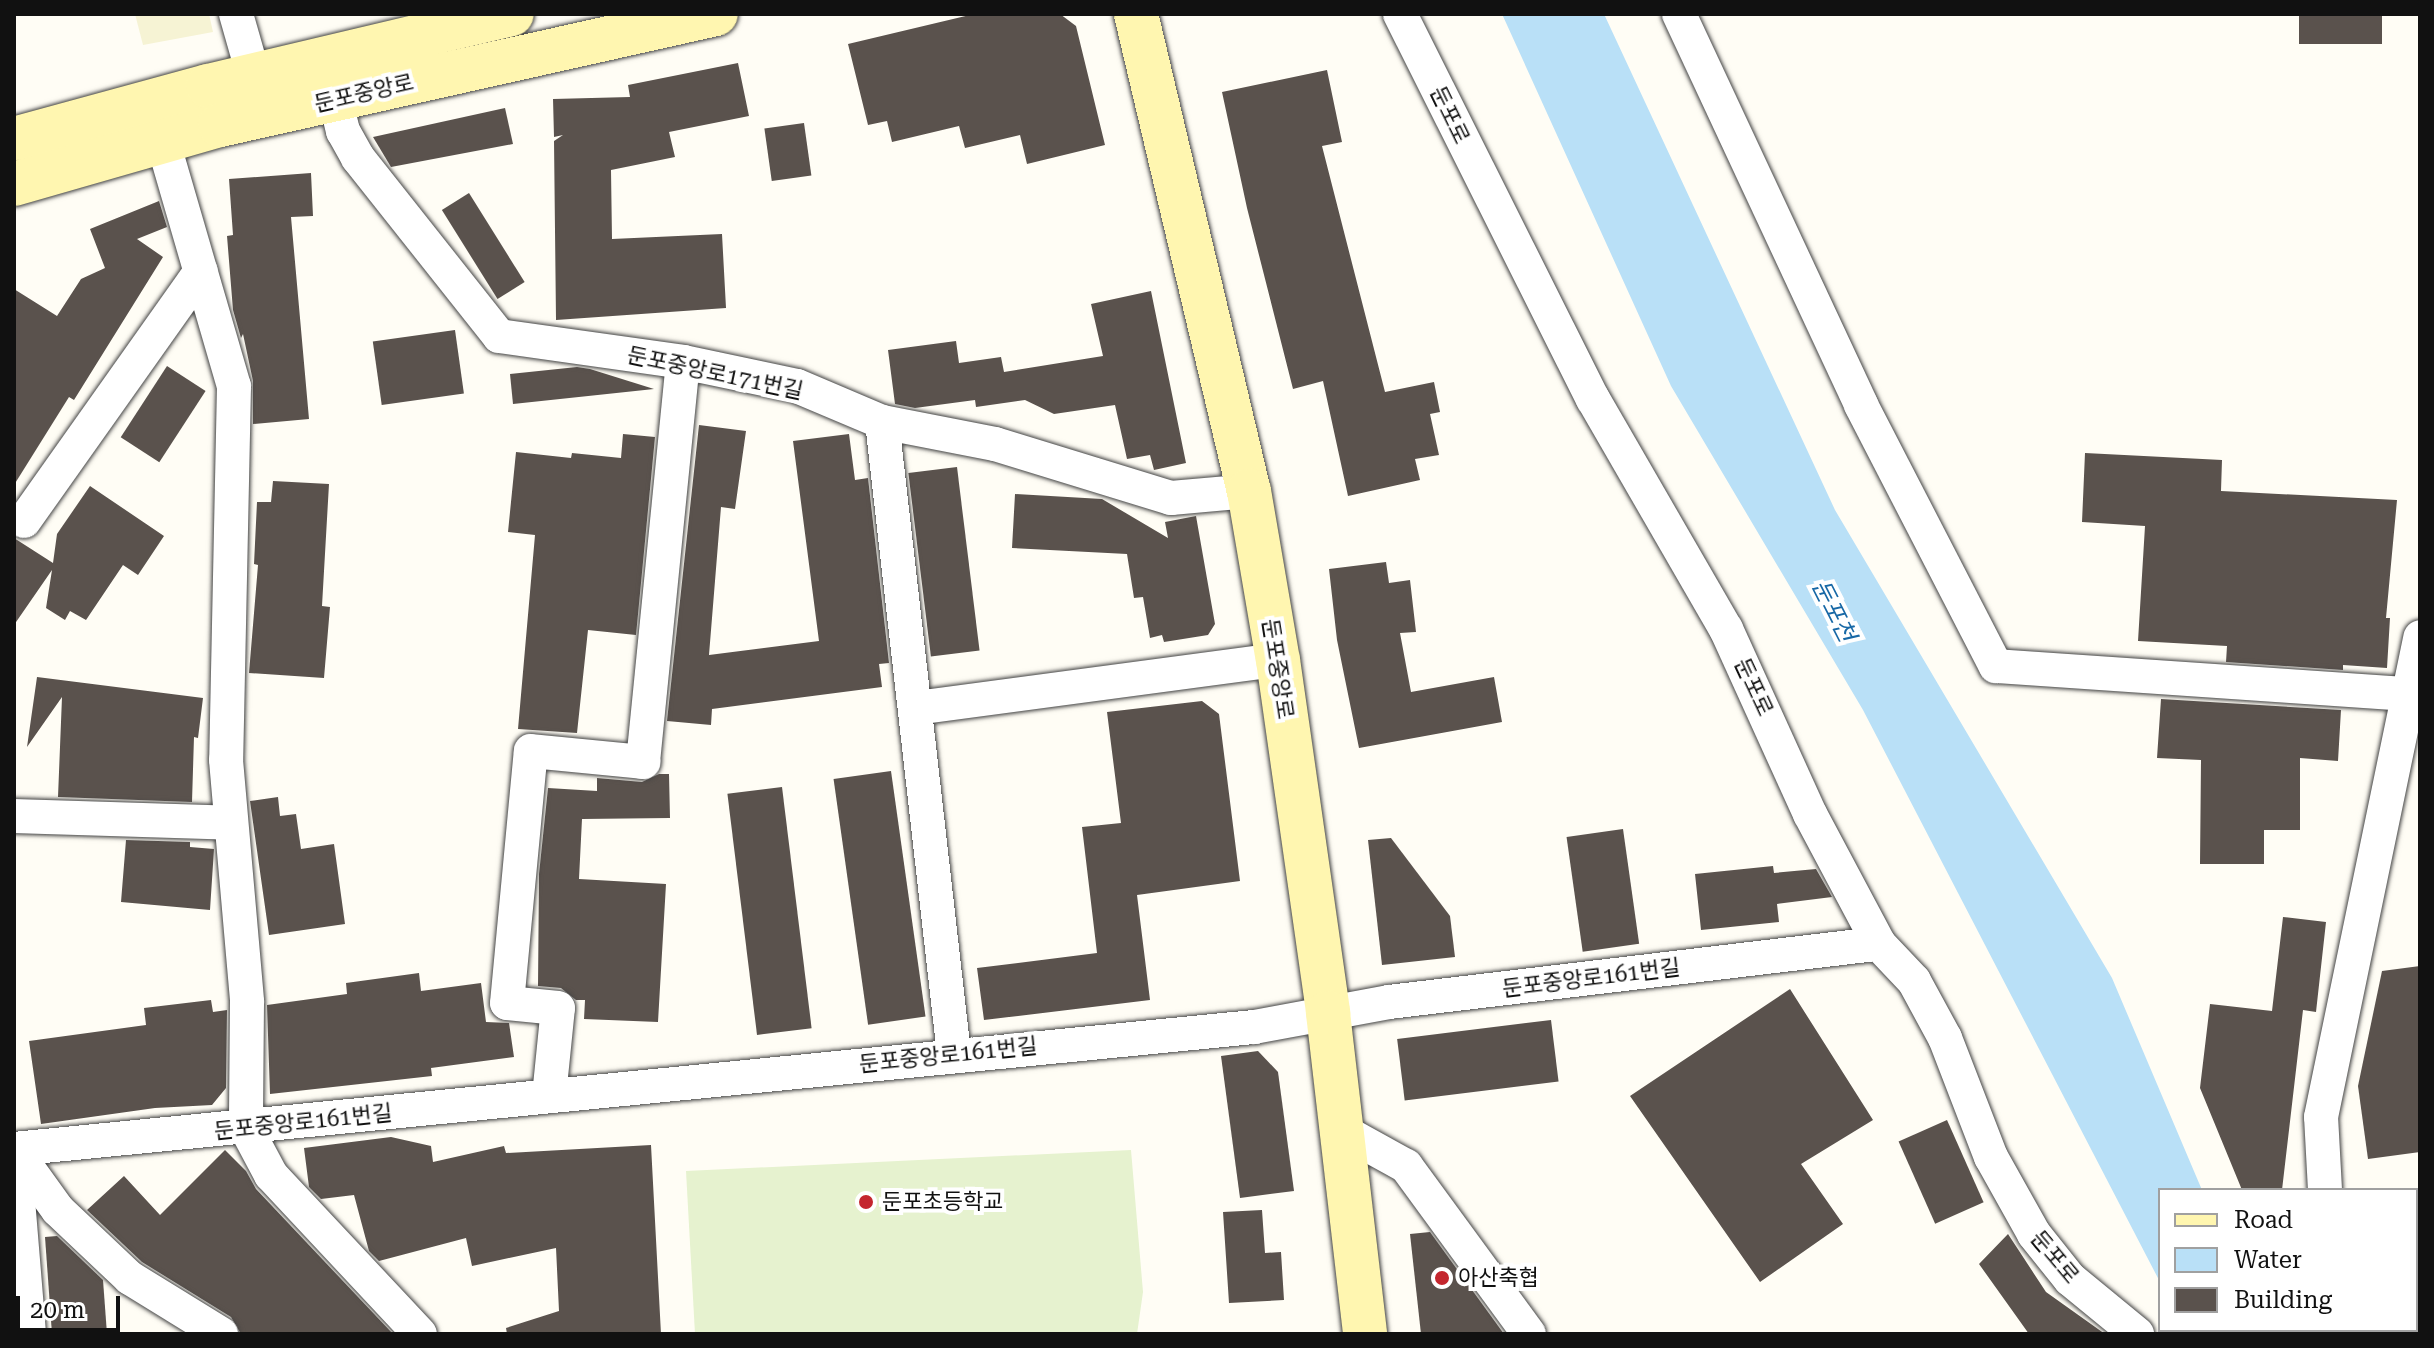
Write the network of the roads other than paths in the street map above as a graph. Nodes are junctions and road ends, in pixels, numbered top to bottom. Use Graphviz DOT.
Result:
graph roads {
  1 [pos="236,14"];
  2 [pos="512,14"];
  3 [pos="716,14"];
  4 [pos="1136,14"];
  5 [pos="1400,14"];
  6 [pos="1679,14"];
  7 [pos="326,57"];
  8 [pos="259,95"];
  9 [pos="335,99"];
  10 [pos="14,139"];
  11 [pos="163,142"];
  12 [pos="14,184"];
  13 [pos="201,271"];
  14 [pos="683,362"];
  15 [pos="882,422"];
  16 [pos="1249,491"];
  17 [pos="24,521"];
  18 [pos="2420,637"];
  19 [pos="1278,660"];
  20 [pos="2406,694"];
  21 [pos="916,708"];
  22 [pos="14,816"];
  23 [pos="231,823"];
  24 [pos="1879,944"];
  25 [pos="1328,1013"];
  26 [pos="954,1054"];
  27 [pos="549,1096"];
  28 [pos="246,1128"];
  29 [pos="1341,1130"];
  30 [pos="14,1149"];
  31 [pos="2325,1188"];
  32 [pos="29,1334"];
  33 [pos="221,1334"];
  34 [pos="420,1334"];
  35 [pos="1365,1334"];
  36 [pos="1529,1334"];
  37 [pos="2137,1334"];
  1 -- 8 [label="street"];
  2 -- 7 [label="street, 둔포중앙로"];
  3 -- 9 [label="street, 둔포중앙로"];
  4 -- 16 [label="street, 둔포중앙로"];
  5 -- 24 [label="street, 둔포로"];
  6 -- 20 [label="street"];
  7 -- 8 [label="street, 둔포중앙로"];
  7 -- 9 [label="street, 둔포중앙로171번길"];
  8 -- 9 [label="street, 둔포중앙로"];
  8 -- 10 [label="street, 둔포중앙로"];
  8 -- 11 [label="street, 둔포중앙로"];
  9 -- 14 [label="street, 둔포중앙로171번길"];
  11 -- 12 [label="street, 둔포중앙로"];
  11 -- 13 [label="street"];
  13 -- 17 [label="street"];
  13 -- 23 [label="street"];
  14 -- 15 [label="street, 둔포중앙로171번길"];
  14 -- 27 [label="street"];
  15 -- 16 [label="street, 둔포중앙로171번길"];
  15 -- 21 [label="street"];
  16 -- 19 [label="street, 둔포중앙로"];
  18 -- 20 [label="street"];
  19 -- 21 [label="street"];
  19 -- 25 [label="street, 둔포중앙로"];
  20 -- 31 [label="street"];
  21 -- 26 [label="street"];
  22 -- 23 [label="street"];
  23 -- 28 [label="street"];
  24 -- 25 [label="street, 둔포중앙로161번길"];
  24 -- 37 [label="street, 둔포로"];
  25 -- 26 [label="street, 둔포중앙로161번길"];
  25 -- 29 [label="street, 둔포중앙로"];
  26 -- 27 [label="street, 둔포중앙로161번길"];
  27 -- 28 [label="street, 둔포중앙로161번길"];
  28 -- 30 [label="street, 둔포중앙로161번길"];
  28 -- 34 [label="street"];
  29 -- 35 [label="street, 둔포중앙로"];
  29 -- 36 [label="street"];
  30 -- 32 [label="street"];
  30 -- 33 [label="street"];
}
